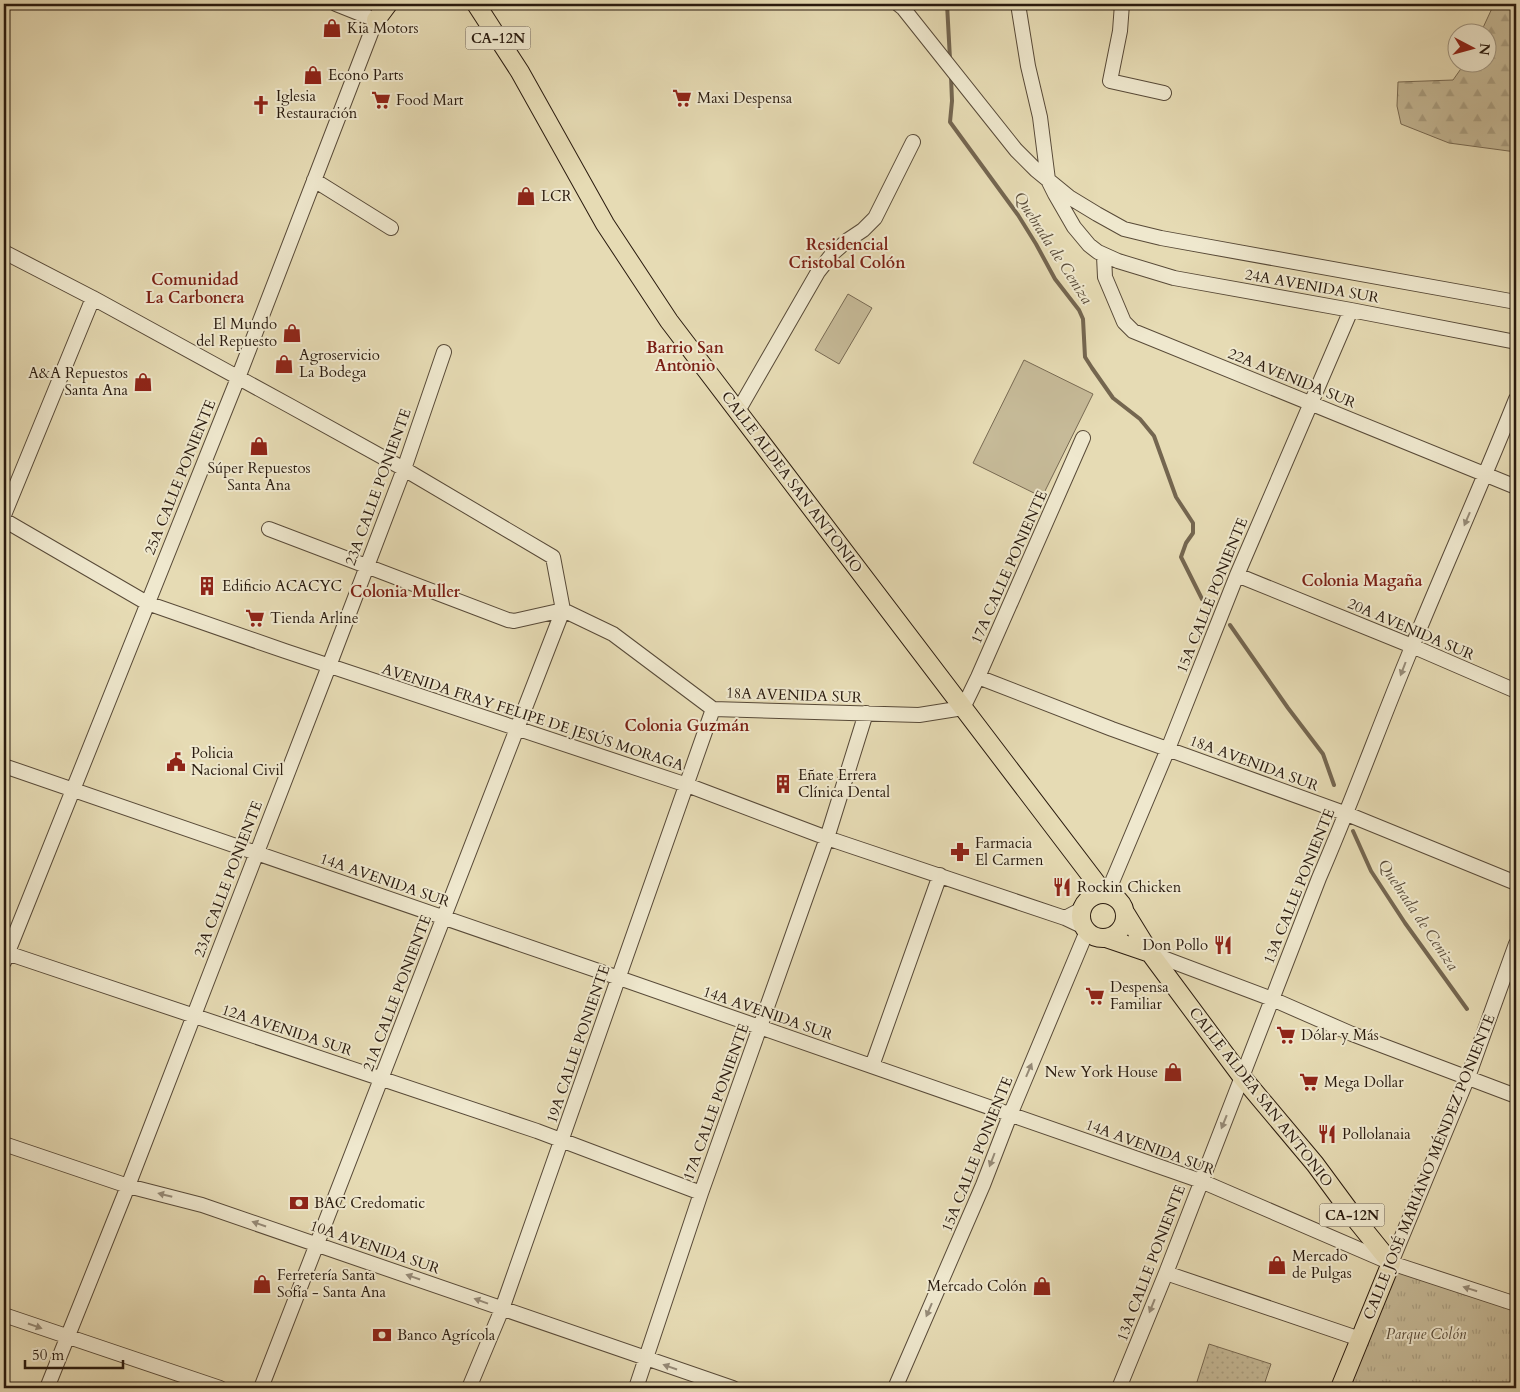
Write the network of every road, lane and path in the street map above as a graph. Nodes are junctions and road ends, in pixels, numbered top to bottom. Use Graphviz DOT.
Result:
graph roads {
  1 [pos="336,4"];
  2 [pos="388,4"];
  3 [pos="476,4"];
  4 [pos="898,4"];
  5 [pos="1018,4"];
  6 [pos="1122,4"];
  7 [pos="379,12"];
  8 [pos="1164,93"];
  9 [pos="913,142"];
  10 [pos="314,180"];
  11 [pos="1048,180"];
  12 [pos="391,228"];
  13 [pos="4,252"];
  14 [pos="1104,256"];
  15 [pos="93,298"];
  16 [pos="1516,302"];
  17 [pos="1351,310"];
  18 [pos="1516,342"];
  19 [pos="444,352"];
  20 [pos="238,378"];
  21 [pos="1516,399"];
  22 [pos="1311,404"];
  23 [pos="738,411"];
  24 [pos="1083,438"];
  25 [pos="404,469"];
  26 [pos="1486,474"];
  27 [pos="1516,487"];
  28 [pos="4,515"];
  29 [pos="4,520"];
  30 [pos="269,529"];
  31 [pos="366,566"];
  32 [pos="1237,575"];
  33 [pos="147,602"];
  34 [pos="563,610"];
  35 [pos="1412,646"];
  36 [pos="329,666"];
  37 [pos="978,677"];
  38 [pos="1516,691"];
  39 [pos="963,708"];
  40 [pos="714,709"];
  41 [pos="866,713"];
  42 [pos="518,728"];
  43 [pos="1168,749"];
  44 [pos="4,766"];
  45 [pos="686,785"];
  46 [pos="72,789"];
  47 [pos="1346,814"];
  48 [pos="827,838"];
  49 [pos="256,852"];
  50 [pos="940,875"];
  51 [pos="1516,883"];
  52 [pos="1095,899"];
  53 [pos="1126,914"];
  54 [pos="443,917"];
  55 [pos="1065,918"];
  56 [pos="1086,929"];
  57 [pos="1106,938"];
  58 [pos="1516,944"];
  59 [pos="1150,953"];
  60 [pos="5,956"];
  61 [pos="619,978"];
  62 [pos="1272,999"];
  63 [pos="193,1016"];
  64 [pos="760,1027"];
  65 [pos="872,1066"];
  66 [pos="1242,1077"];
  67 [pos="1468,1077"];
  68 [pos="382,1078"];
  69 [pos="1516,1096"];
  70 [pos="1010,1115"];
  71 [pos="562,1140"];
  72 [pos="4,1144"];
  73 [pos="1201,1181"];
  74 [pos="128,1186"];
  75 [pos="701,1192"];
  76 [pos="317,1244"];
  77 [pos="1392,1264"];
  78 [pos="1166,1273"];
  79 [pos="1516,1304"];
  80 [pos="502,1309"];
  81 [pos="4,1314"];
  82 [pos="67,1337"];
  83 [pos="1360,1339"];
  84 [pos="646,1359"];
  85 [pos="47,1388"];
  86 [pos="220,1388"];
  87 [pos="261,1388"];
  88 [pos="469,1388"];
  89 [pos="636,1388"];
  90 [pos="733,1388"];
  91 [pos="895,1388"];
  92 [pos="1119,1388"];
  93 [pos="1340,1388"];
  1 -- 7 [label="street"];
  2 -- 7 [label="main road"];
  3 -- 23 [label="main road, CALLE ALDEA SAN ANTONIO / CA-12N"];
  4 -- 11 [label="street"];
  5 -- 11 [label="street"];
  6 -- 8 [label="street"];
  7 -- 10 [label="street, 25A CALLE PONIENTE"];
  9 -- 23 [label="street"];
  10 -- 12 [label="street"];
  10 -- 20 [label="street, 25A CALLE PONIENTE"];
  11 -- 14 [label="street"];
  11 -- 16 [label="street"];
  13 -- 15 [label="street"];
  14 -- 17 [label="street, 24A AVENIDA SUR"];
  14 -- 22 [label="street, 22A AVENIDA SUR"];
  15 -- 20 [label="street"];
  15 -- 28 [label="street"];
  17 -- 18 [label="street, 24A AVENIDA SUR"];
  17 -- 22 [label="street, 15A CALLE PONIENTE"];
  19 -- 25 [label="street, 23A CALLE PONIENTE"];
  20 -- 25 [label="street"];
  20 -- 33 [label="street, 25A CALLE PONIENTE"];
  21 -- 26 [label="street, 13A CALLE PONIENTE"];
  22 -- 26 [label="street, 22A AVENIDA SUR"];
  22 -- 32 [label="street, 15A CALLE PONIENTE"];
  23 -- 39 [label="main road, CALLE ALDEA SAN ANTONIO"];
  24 -- 37 [label="street, 17A CALLE PONIENTE"];
  25 -- 31 [label="street, 23A CALLE PONIENTE"];
  25 -- 34 [label="street"];
  26 -- 27 [label="street, 22A AVENIDA SUR"];
  26 -- 35 [label="street, 13A CALLE PONIENTE, one-way"];
  29 -- 33 [label="street, AVENIDA FRAY FELIPE DE JESÚS MORAGA"];
  30 -- 31 [label="street"];
  31 -- 34 [label="street"];
  31 -- 36 [label="street, 23A CALLE PONIENTE"];
  32 -- 35 [label="street, 20A AVENIDA SUR"];
  32 -- 43 [label="street, 15A CALLE PONIENTE"];
  33 -- 36 [label="street, AVENIDA FRAY FELIPE DE JESÚS MORAGA"];
  33 -- 46 [label="street, 25A CALLE PONIENTE"];
  34 -- 40 [label="street, 18A AVENIDA SUR"];
  34 -- 42 [label="street, 21A CALLE PONIENTE"];
  35 -- 38 [label="street, 20A AVENIDA SUR"];
  35 -- 47 [label="street, 13A CALLE PONIENTE, one-way"];
  36 -- 42 [label="street, AVENIDA FRAY FELIPE DE JESÚS MORAGA"];
  36 -- 49 [label="street, 23A CALLE PONIENTE"];
  37 -- 39 [label="street, 17A CALLE PONIENTE"];
  37 -- 43 [label="street, 18A AVENIDA SUR"];
  39 -- 41 [label="street, 18A AVENIDA SUR"];
  39 -- 52 [label="main road, CALLE ALDEA SAN ANTONIO"];
  40 -- 41 [label="street, 18A AVENIDA SUR"];
  40 -- 45 [label="street, 19A CALLE PONIENTE"];
  41 -- 48 [label="street, 17A CALLE PONIENTE"];
  42 -- 45 [label="street, AVENIDA FRAY FELIPE DE JESÚS MORAGA"];
  42 -- 54 [label="street, 21A CALLE PONIENTE"];
  43 -- 47 [label="street, 18A AVENIDA SUR"];
  43 -- 52 [label="street, 15A CALLE PONIENTE"];
  44 -- 46 [label="street, 14A AVENIDA SUR"];
  45 -- 48 [label="street, AVENIDA FRAY FELIPE DE JESÚS MORAGA"];
  45 -- 61 [label="street, 19A CALLE PONIENTE"];
  46 -- 49 [label="street, 14A AVENIDA SUR"];
  46 -- 60 [label="street, 25A CALLE PONIENTE"];
  47 -- 51 [label="street, 18A AVENIDA SUR"];
  47 -- 62 [label="street, 13A CALLE PONIENTE"];
  48 -- 50 [label="street, AVENIDA FRAY FELIPE DE JESÚS MORAGA"];
  48 -- 64 [label="street, 17A CALLE PONIENTE"];
  49 -- 54 [label="street, 14A AVENIDA SUR"];
  49 -- 63 [label="street, 23A CALLE PONIENTE"];
  50 -- 55 [label="street, AVENIDA FRAY FELIPE DE JESÚS MORAGA"];
  50 -- 65 [label="street"];
  52 -- 53 [label="main road"];
  52 -- 55 [label="street"];
  52 -- 56 [label="main road"];
  53 -- 57 [label="main road"];
  53 -- 59 [label="main road, CALLE ALDEA SAN ANTONIO"];
  54 -- 61 [label="street, 14A AVENIDA SUR"];
  54 -- 68 [label="street, 21A CALLE PONIENTE"];
  55 -- 56 [label="street, AVENIDA FRAY FELIPE DE JESÚS MORAGA"];
  56 -- 57 [label="main road"];
  70 -- 56 [label="street, 15A CALLE PONIENTE, one-way"];
  57 -- 59 [label="main road"];
  58 -- 67 [label="street, CALLE JOSÉ MARIANO MÉNDEZ PONIENTE"];
  59 -- 62 [label="street"];
  59 -- 66 [label="main road, CALLE ALDEA SAN ANTONIO"];
  60 -- 63 [label="street, 12A AVENIDA SUR"];
  61 -- 64 [label="street, 14A AVENIDA SUR"];
  61 -- 71 [label="street, 19A CALLE PONIENTE"];
  62 -- 66 [label="street, 13A CALLE PONIENTE"];
  62 -- 67 [label="street"];
  63 -- 68 [label="street, 12A AVENIDA SUR"];
  63 -- 74 [label="street, 23A CALLE PONIENTE"];
  64 -- 65 [label="street, 14A AVENIDA SUR"];
  64 -- 75 [label="street, 17A CALLE PONIENTE"];
  65 -- 70 [label="street, 14A AVENIDA SUR"];
  66 -- 73 [label="street, 13A CALLE PONIENTE, one-way"];
  66 -- 77 [label="main road, CALLE ALDEA SAN ANTONIO / CA-12N"];
  67 -- 69 [label="street"];
  67 -- 77 [label="street, CALLE JOSÉ MARIANO MÉNDEZ PONIENTE"];
  68 -- 71 [label="street, 12A AVENIDA SUR"];
  68 -- 76 [label="street, 21A CALLE PONIENTE"];
  70 -- 73 [label="street, 14A AVENIDA SUR"];
  70 -- 91 [label="street, 15A CALLE PONIENTE, one-way"];
  71 -- 75 [label="street, 12A AVENIDA SUR"];
  71 -- 80 [label="street, 19A CALLE PONIENTE"];
  72 -- 74 [label="street, 10A AVENIDA SUR"];
  73 -- 77 [label="street, 14A AVENIDA SUR"];
  73 -- 78 [label="street, 13A CALLE PONIENTE"];
  76 -- 74 [label="street, 10A AVENIDA SUR, one-way"];
  74 -- 82 [label="street, 23A CALLE PONIENTE"];
  75 -- 84 [label="street, 17A CALLE PONIENTE"];
  80 -- 76 [label="street, 10A AVENIDA SUR, one-way"];
  76 -- 87 [label="street, 21A CALLE PONIENTE"];
  79 -- 77 [label="street, 14A AVENIDA SUR, one-way"];
  77 -- 83 [label="main road, CALLE JOSÉ MARIANO MÉNDEZ PONIENTE"];
  78 -- 83 [label="street"];
  78 -- 92 [label="street, 13A CALLE PONIENTE, one-way"];
  80 -- 84 [label="street, 10A AVENIDA SUR"];
  80 -- 88 [label="street, 19A CALLE PONIENTE"];
  81 -- 82 [label="street, one-way"];
  82 -- 85 [label="street, 23A CALLE PONIENTE"];
  82 -- 86 [label="street"];
  83 -- 93 [label="main road, CALLE JOSÉ MARIANO MÉNDEZ PONIENTE"];
  84 -- 89 [label="street, 17A CALLE PONIENTE"];
  90 -- 84 [label="street, 10A AVENIDA SUR, one-way"];
}
